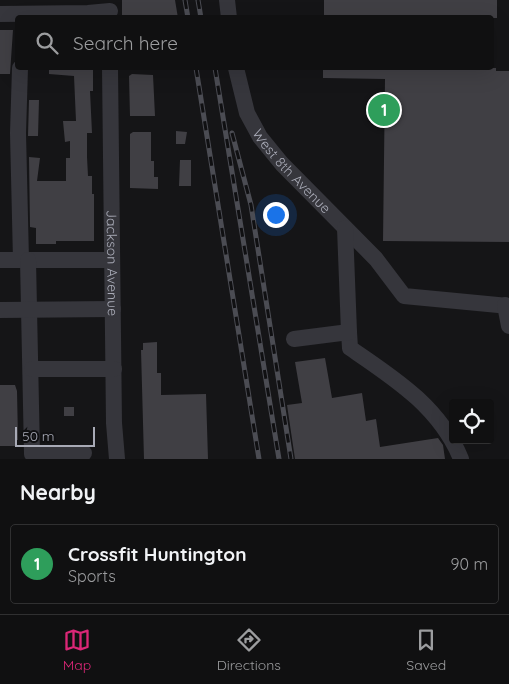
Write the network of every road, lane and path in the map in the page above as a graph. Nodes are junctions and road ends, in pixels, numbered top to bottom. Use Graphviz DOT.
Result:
graph roads {
  1 [pos="227,0"];
  2 [pos="110,9"];
  3 [pos="19,11"];
  4 [pos="0,14"];
  5 [pos="230,15"];
  6 [pos="20,70"];
  7 [pos="110,70"];
  8 [pos="236,70"];
  9 [pos="345,228"];
  10 [pos="0,260"];
  11 [pos="24,260"];
  12 [pos="112,260"];
  13 [pos="507,305"];
  14 [pos="113,309"];
  15 [pos="0,310"];
  16 [pos="29,310"];
  17 [pos="509,326"];
  18 [pos="349,332"];
  19 [pos="294,339"];
  20 [pos="32,369"];
  21 [pos="114,369"];
  22 [pos="84,454"];
  23 [pos="30,456"];
  24 [pos="117,459"];
  25 [pos="461,459"];
  1 -- 5 [label="street"];
  2 -- 3 [label="street"];
  3 -- 4 [label="street"];
  6 -- 11 [label="street"];
  7 -- 12 [label="street, Jackson Avenue"];
  8 -- 9 [label="street, West 8th Avenue"];
  9 -- 13 [label="street, West 8th Avenue"];
  9 -- 18 [label="street"];
  10 -- 11 [label="street"];
  11 -- 12 [label="street"];
  11 -- 16 [label="street"];
  12 -- 14 [label="street, Jackson Avenue"];
  13 -- 17 [label="street"];
  14 -- 16 [label="street"];
  14 -- 21 [label="street, Jackson Avenue"];
  15 -- 16 [label="street"];
  16 -- 20 [label="street"];
  18 -- 19 [label="street"];
  18 -- 25 [label="street"];
  20 -- 21 [label="street"];
  20 -- 23 [label="street"];
  21 -- 24 [label="street, Jackson Avenue"];
  22 -- 23 [label="street"];
}
